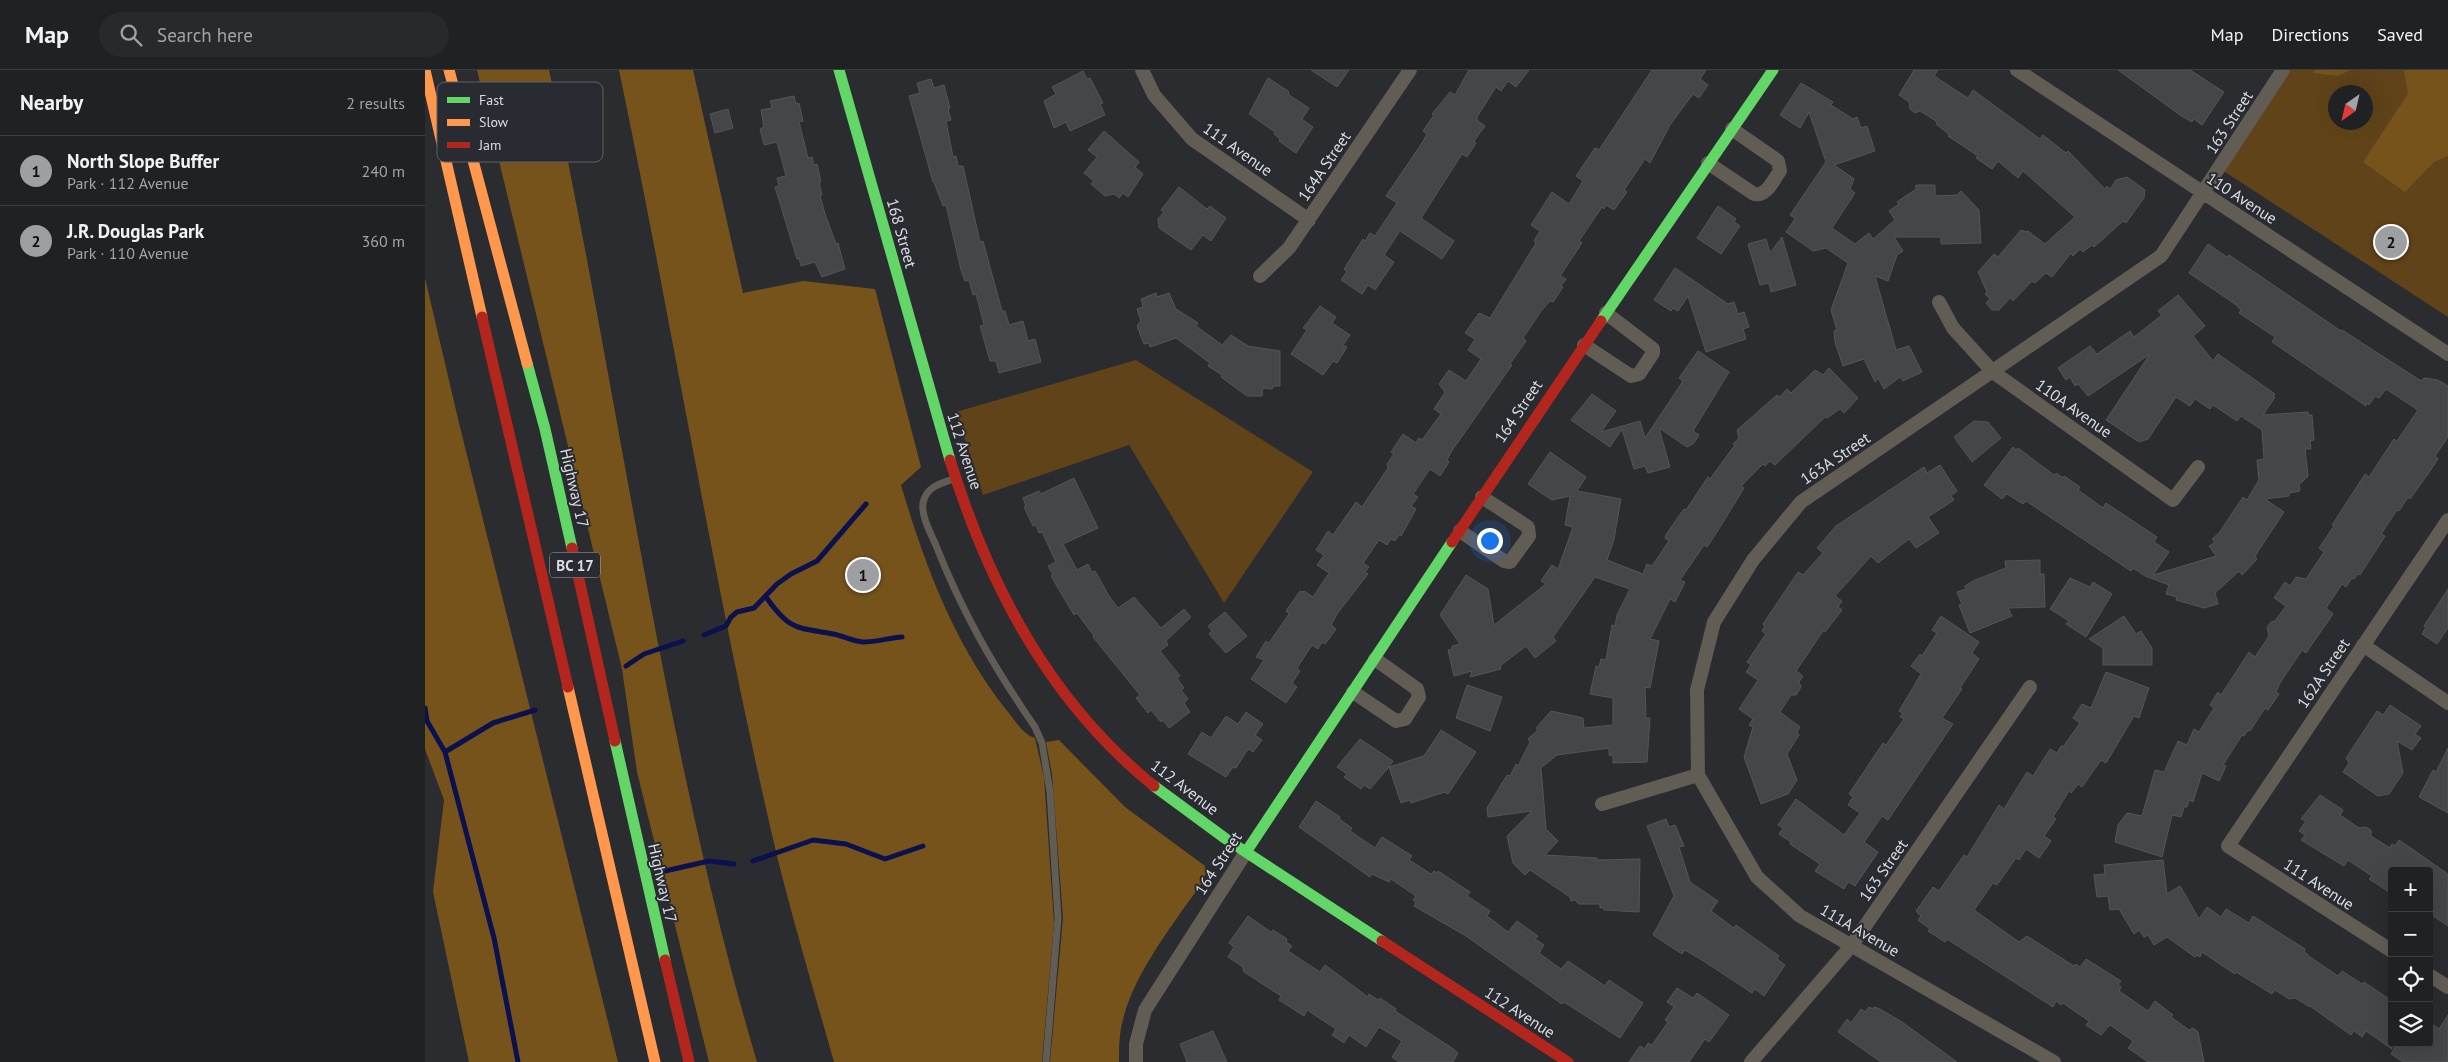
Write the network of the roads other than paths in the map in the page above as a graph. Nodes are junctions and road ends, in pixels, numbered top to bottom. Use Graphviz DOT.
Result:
graph roads {
  1 [pos="425,70"];
  2 [pos="839,70"];
  3 [pos="1142,70"];
  4 [pos="1410,70"];
  5 [pos="1773,70"];
  6 [pos="2017,70"];
  7 [pos="2283,70"];
  8 [pos="437,122"];
  9 [pos="1732,129"];
  10 [pos="446,162"];
  11 [pos="474,162"];
  12 [pos="1708,164"];
  13 [pos="2203,193"];
  14 [pos="1309,220"];
  15 [pos="1260,276"];
  16 [pos="1939,302"];
  17 [pos="1605,313"];
  18 [pos="1584,345"];
  19 [pos="2448,354"];
  20 [pos="1993,372"];
  21 [pos="934,405"];
  22 [pos="2198,467"];
  23 [pos="956,478"];
  24 [pos="1482,497"];
  25 [pos="2448,520"];
  26 [pos="1460,531"];
  27 [pos="2363,645"];
  28 [pos="1375,659"];
  29 [pos="2030,686"];
  30 [pos="1353,692"];
  31 [pos="2448,703"];
  32 [pos="1699,775"];
  33 [pos="1601,804"];
  34 [pos="2228,846"];
  35 [pos="1246,852"];
  36 [pos="1853,945"];
  37 [pos="2388,948"];
  38 [pos="2433,978"];
  39 [pos="2448,987"];
  40 [pos="655,1062"];
  41 [pos="689,1062"];
  42 [pos="1046,1062"];
  43 [pos="1136,1062"];
  44 [pos="1568,1062"];
  45 [pos="1751,1062"];
  46 [pos="2054,1062"];
  1 -- 8 [label="main road, BC 17"];
  2 -- 21 [label="main road, 168 Street"];
  3 -- 14 [label="street, 111 Avenue"];
  4 -- 14 [label="street, 164A Street"];
  5 -- 9 [label="main road, 164 Street"];
  6 -- 13 [label="street, 110 Avenue"];
  7 -- 13 [label="street, 163 Street"];
  9 -- 12 [label="main road, 164 Street"];
  9 -- 12 [label="street"];
  10 -- 40 [label="main road, BC 17"];
  11 -- 41 [label="main road, Highway 17 / BC 17"];
  12 -- 17 [label="main road, 164 Street"];
  13 -- 19 [label="street, 110 Avenue"];
  13 -- 20 [label="street, 163A Street"];
  14 -- 15 [label="street, 164A Street"];
  16 -- 20 [label="street, 110A Avenue"];
  17 -- 18 [label="main road, 164 Street"];
  17 -- 18 [label="street"];
  18 -- 24 [label="main road, 164 Street"];
  20 -- 22 [label="street, 110A Avenue"];
  20 -- 32 [label="street, 163A Street"];
  21 -- 23 [label="main road, 112 Avenue"];
  23 -- 35 [label="main road, 112 Avenue"];
  23 -- 42 [label="lane"];
  24 -- 26 [label="main road, 164 Street"];
  24 -- 26 [label="street"];
  25 -- 27 [label="street, 162A Street"];
  26 -- 28 [label="main road, 164 Street"];
  27 -- 31 [label="street"];
  27 -- 34 [label="street, 162A Street"];
  28 -- 30 [label="main road, 164 Street"];
  28 -- 30 [label="street"];
  29 -- 36 [label="street, 163 Street"];
  30 -- 35 [label="main road, 164 Street"];
  32 -- 33 [label="street"];
  32 -- 36 [label="street, 111A Avenue"];
  34 -- 37 [label="street, 111 Avenue"];
  35 -- 43 [label="street, 164 Street"];
  35 -- 44 [label="main road, 112 Avenue"];
  36 -- 45 [label="street, 163 Street"];
  36 -- 46 [label="street, 111A Avenue"];
  38 -- 39 [label="street"];
}
